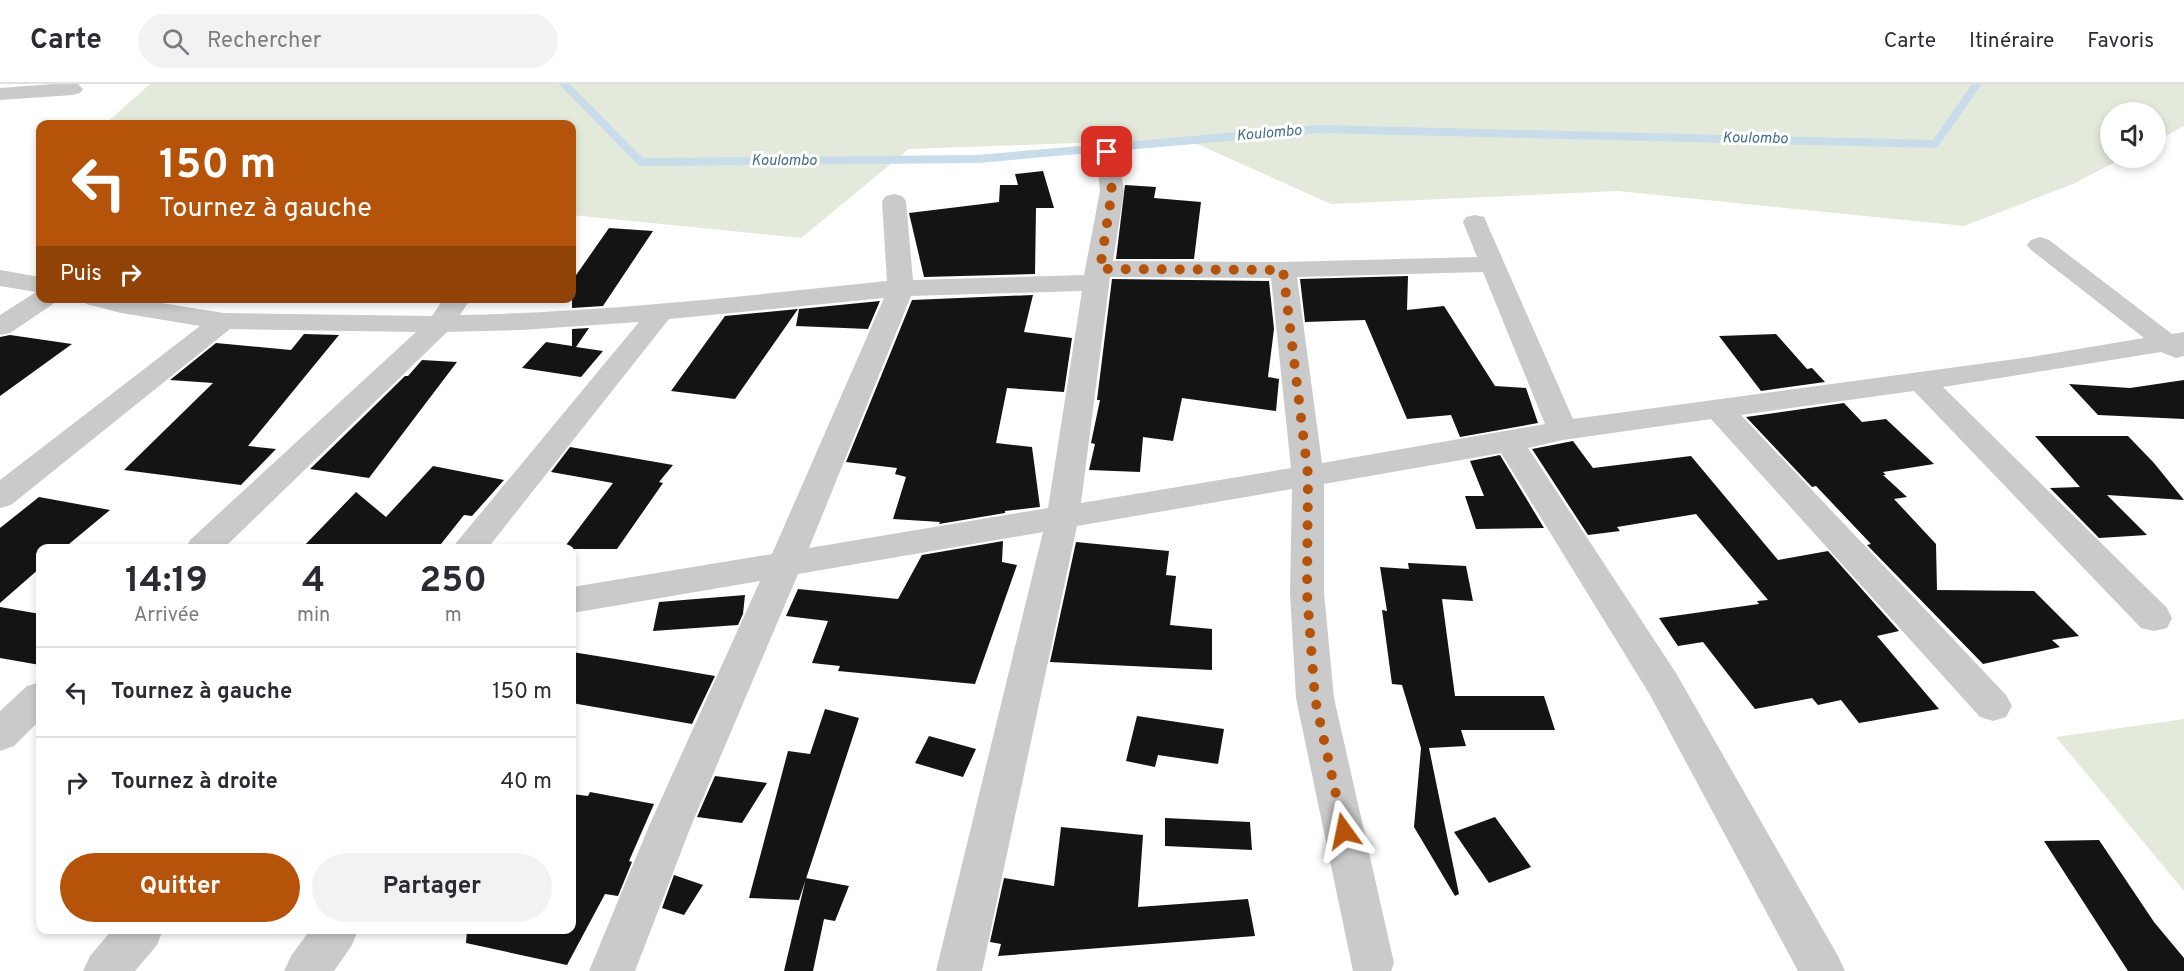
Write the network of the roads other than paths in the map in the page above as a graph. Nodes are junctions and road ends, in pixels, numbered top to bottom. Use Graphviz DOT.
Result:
graph roads {
  1 [pos="73,89"];
  2 [pos="0,94"];
  3 [pos="1107,152"];
  4 [pos="894,201"];
  5 [pos="1475,222"];
  6 [pos="2040,245"];
  7 [pos="1492,264"];
  8 [pos="1283,270"];
  9 [pos="1098,276"];
  10 [pos="0,278"];
  11 [pos="36,284"];
  12 [pos="901,288"];
  13 [pos="36,303"];
  14 [pos="111,303"];
  15 [pos="455,303"];
  16 [pos="661,312"];
  17 [pos="224,321"];
  18 [pos="440,324"];
  19 [pos="0,327"];
  20 [pos="2178,346"];
  21 [pos="1921,381"];
  22 [pos="1717,408"];
  23 [pos="1563,430"];
  24 [pos="1509,442"];
  25 [pos="1308,475"];
  26 [pos="0,497"];
  27 [pos="1063,516"];
  28 [pos="207,544"];
  29 [pos="472,544"];
  30 [pos="785,564"];
  31 [pos="576,599"];
  32 [pos="2154,618"];
  33 [pos="36,698"];
  34 [pos="36,701"];
  35 [pos="0,703"];
  36 [pos="1993,706"];
  37 [pos="0,735"];
  38 [pos="138,934"];
  39 [pos="333,934"];
  40 [pos="1372,963"];
  41 [pos="106,971"];
  42 [pos="307,971"];
  43 [pos="612,971"];
  44 [pos="959,971"];
  45 [pos="1822,971"];
  1 -- 2 [label="street"];
  3 -- 9 [label="street"];
  4 -- 12 [label="street"];
  5 -- 7 [label="street"];
  6 -- 20 [label="street"];
  7 -- 8 [label="street"];
  7 -- 23 [label="street"];
  8 -- 9 [label="street"];
  8 -- 25 [label="street"];
  9 -- 12 [label="street"];
  9 -- 27 [label="street"];
  10 -- 11 [label="street"];
  12 -- 16 [label="street"];
  12 -- 30 [label="street"];
  13 -- 19 [label="street"];
  14 -- 17 [label="street"];
  15 -- 18 [label="street"];
  16 -- 18 [label="street"];
  16 -- 29 [label="street"];
  17 -- 18 [label="street"];
  17 -- 26 [label="street"];
  18 -- 28 [label="street"];
  20 -- 21 [label="street"];
  21 -- 22 [label="street"];
  21 -- 32 [label="street"];
  22 -- 23 [label="street"];
  22 -- 36 [label="street"];
  23 -- 24 [label="street"];
  24 -- 25 [label="street"];
  24 -- 45 [label="street"];
  25 -- 27 [label="street"];
  25 -- 40 [label="street"];
  27 -- 30 [label="street"];
  27 -- 44 [label="street"];
  30 -- 31 [label="street"];
  30 -- 43 [label="street"];
  33 -- 35 [label="street"];
  34 -- 37 [label="street"];
  38 -- 41 [label="street"];
  39 -- 42 [label="street"];
}
